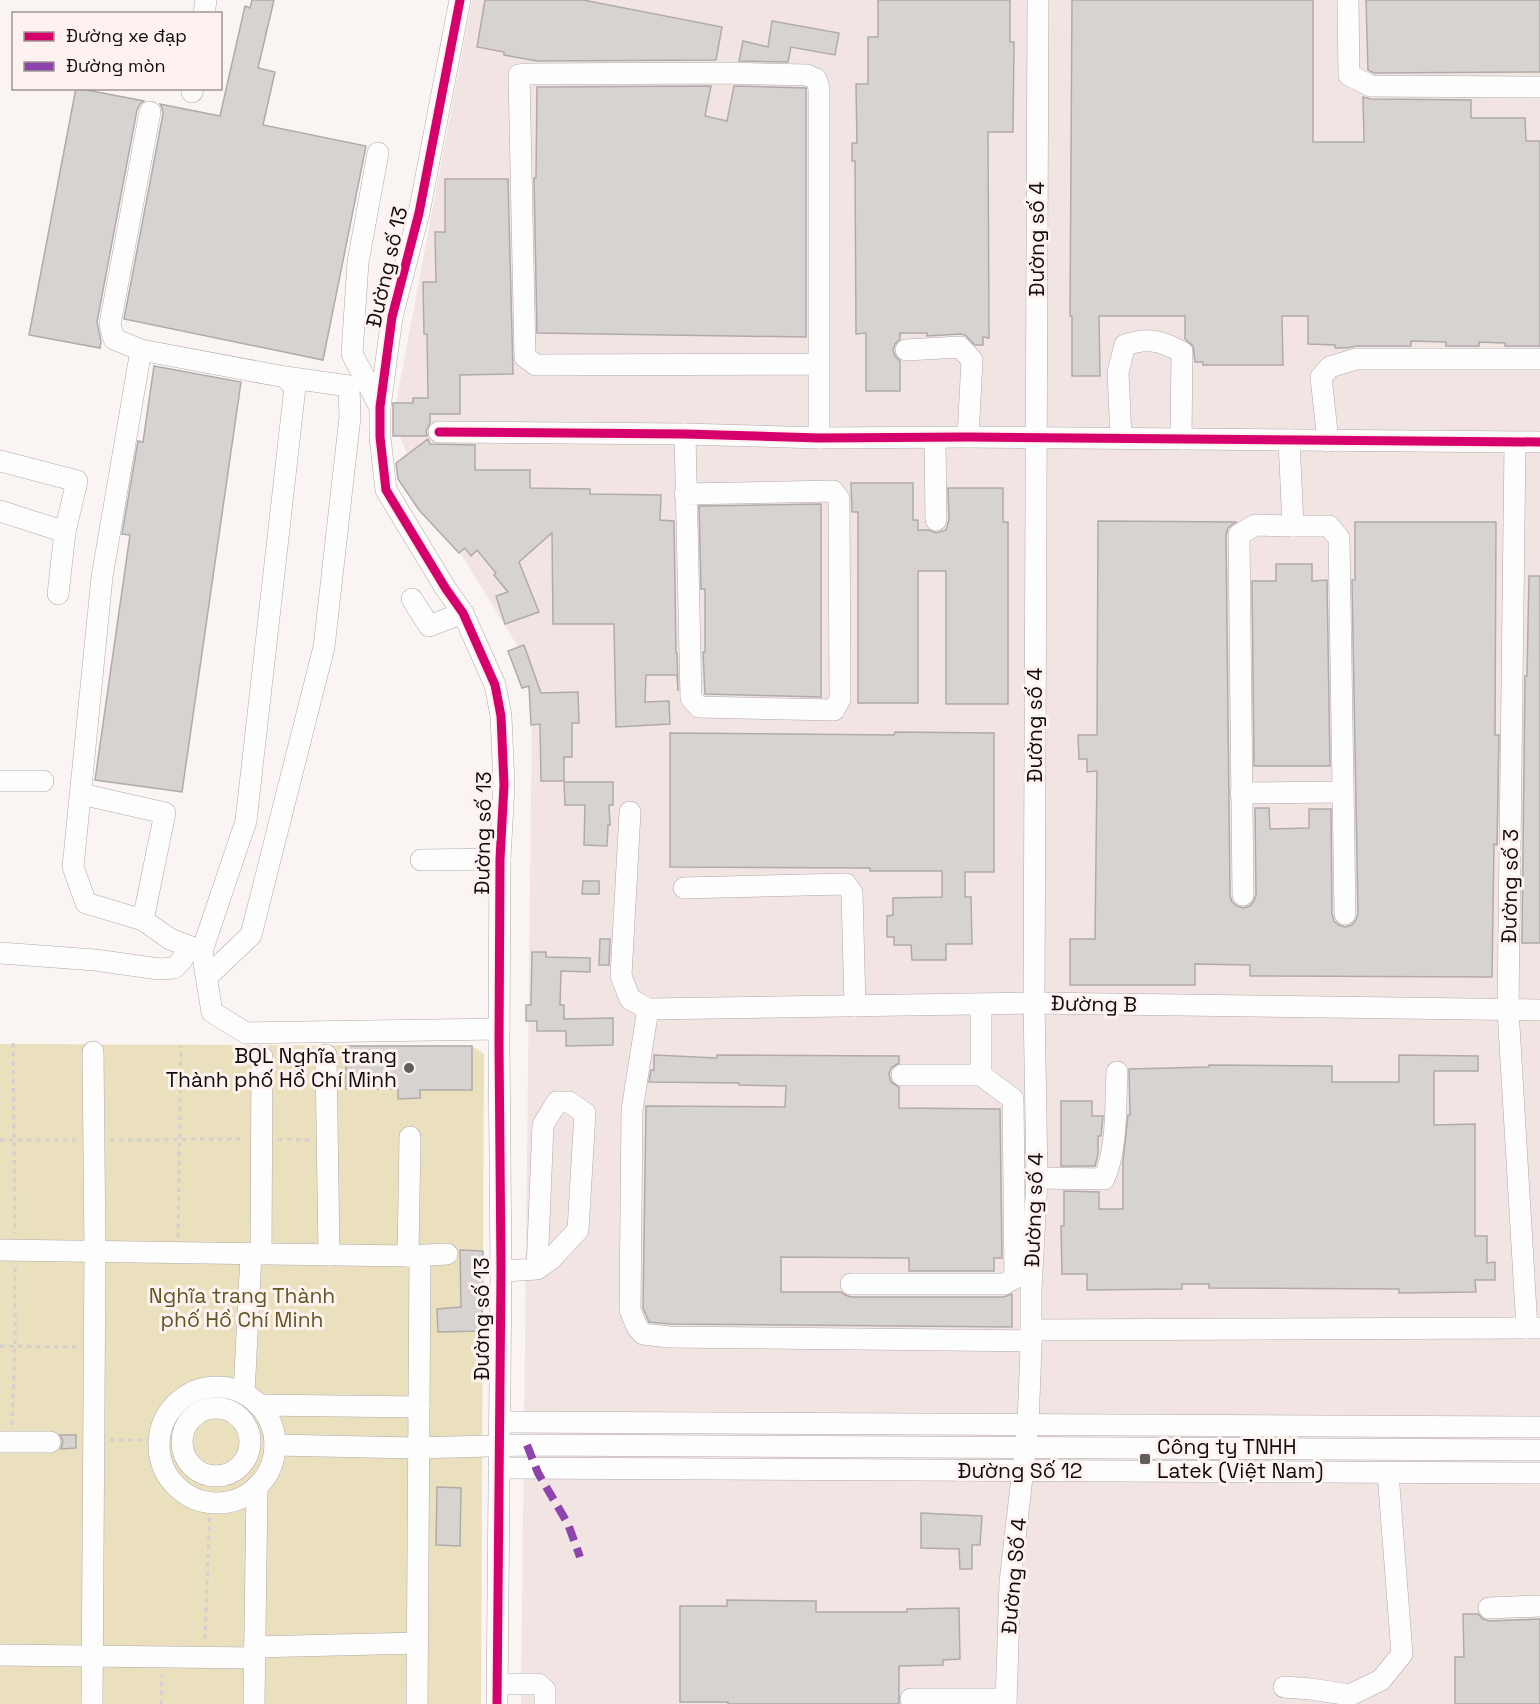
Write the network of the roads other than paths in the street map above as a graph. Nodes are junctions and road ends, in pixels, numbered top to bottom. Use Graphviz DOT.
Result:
graph roads {
  1 [pos="460,0"];
  2 [pos="1038,0"];
  3 [pos="1348,0"];
  4 [pos="1540,87"];
  5 [pos="150,112"];
  6 [pos="378,153"];
  7 [pos="141,350"];
  8 [pos="906,350"];
  9 [pos="1540,359"];
  10 [pos="818,364"];
  11 [pos="285,377"];
  12 [pos="380,407"];
  13 [pos="439,432"];
  14 [pos="685,434"];
  15 [pos="968,437"];
  16 [pos="1036,437"];
  17 [pos="819,438"];
  18 [pos="935,438"];
  19 [pos="1121,438"];
  20 [pos="1181,438"];
  21 [pos="1289,440"];
  22 [pos="1328,441"];
  23 [pos="1540,442"];
  24 [pos="1515,443"];
  25 [pos="0,460"];
  26 [pos="685,494"];
  27 [pos="0,511"];
  28 [pos="936,520"];
  29 [pos="1293,526"];
  30 [pos="65,532"];
  31 [pos="58,594"];
  32 [pos="412,600"];
  33 [pos="463,613"];
  34 [pos="0,781"];
  35 [pos="43,781"];
  36 [pos="1342,792"];
  37 [pos="1241,793"];
  38 [pos="81,794"];
  39 [pos="630,812"];
  40 [pos="500,859"];
  41 [pos="421,860"];
  42 [pos="684,888"];
  43 [pos="1243,895"];
  44 [pos="1345,914"];
  45 [pos="143,920"];
  46 [pos="195,948"];
  47 [pos="0,953"];
  48 [pos="207,977"];
  49 [pos="1034,1003"];
  50 [pos="981,1004"];
  51 [pos="855,1006"];
  52 [pos="648,1009"];
  53 [pos="1508,1010"];
  54 [pos="1540,1010"];
  55 [pos="499,1029"];
  56 [pos="93,1052"];
  57 [pos="326,1055"];
  58 [pos="262,1056"];
  59 [pos="1117,1072"];
  60 [pos="902,1075"];
  61 [pos="981,1075"];
  62 [pos="410,1137"];
  63 [pos="1037,1178"];
  64 [pos="0,1250"];
  65 [pos="94,1252"];
  66 [pos="256,1254"];
  67 [pos="447,1254"];
  68 [pos="329,1255"];
  69 [pos="414,1256"];
  70 [pos="537,1269"];
  71 [pos="501,1271"];
  72 [pos="851,1284"];
  73 [pos="1534,1328"];
  74 [pos="1031,1336"];
  75 [pos="251,1399"];
  76 [pos="419,1407"];
  77 [pos="500,1422"];
  78 [pos="1028,1425"];
  79 [pos="1540,1427"];
  80 [pos="0,1442"];
  81 [pos="50,1442"];
  82 [pos="275,1445"];
  83 [pos="500,1445"];
  84 [pos="418,1448"];
  85 [pos="1026,1449"];
  86 [pos="1540,1450"];
  87 [pos="499,1468"];
  88 [pos="1022,1471"];
  89 [pos="1388,1473"];
  90 [pos="1540,1473"];
  91 [pos="257,1486"];
  92 [pos="1540,1606"];
  93 [pos="1489,1608"];
  94 [pos="418,1643"];
  95 [pos="254,1652"];
  96 [pos="0,1655"];
  97 [pos="92,1656"];
  98 [pos="1284,1687"];
  99 [pos="498,1694"];
  100 [pos="911,1699"];
  101 [pos="1006,1701"];
  102 [pos="970,1702"];
  103 [pos="92,1704"];
  104 [pos="254,1704"];
  105 [pos="417,1704"];
  106 [pos="545,1704"];
  1 -- 12 [label="street, Đường số 13"];
  2 -- 16 [label="street, Đường số 4"];
  3 -- 4 [label="street"];
  5 -- 7 [label="street"];
  6 -- 12 [label="street"];
  7 -- 11 [label="street"];
  7 -- 38 [label="street"];
  8 -- 15 [label="street"];
  9 -- 22 [label="street"];
  10 -- 10 [label="street"];
  10 -- 17 [label="street"];
  11 -- 46 [label="street"];
  11 -- 48 [label="street"];
  12 -- 33 [label="street, Đường số 13"];
  13 -- 14 [label="street"];
  14 -- 17 [label="street"];
  14 -- 26 [label="street"];
  15 -- 16 [label="street"];
  15 -- 18 [label="street"];
  16 -- 19 [label="street"];
  16 -- 49 [label="street, Đường số 4"];
  17 -- 18 [label="street"];
  18 -- 28 [label="street"];
  19 -- 20 [label="street"];
  19 -- 20 [label="street"];
  20 -- 21 [label="street"];
  21 -- 22 [label="street"];
  21 -- 29 [label="street"];
  22 -- 24 [label="street"];
  23 -- 24 [label="street"];
  24 -- 53 [label="street, Đường số 3"];
  25 -- 30 [label="street"];
  26 -- 26 [label="street"];
  27 -- 30 [label="street"];
  29 -- 36 [label="street"];
  29 -- 37 [label="street"];
  30 -- 31 [label="street"];
  32 -- 33 [label="street"];
  33 -- 40 [label="street, Đường số 13"];
  34 -- 35 [label="street"];
  36 -- 37 [label="street"];
  36 -- 44 [label="street"];
  37 -- 43 [label="street"];
  38 -- 45 [label="street"];
  38 -- 45 [label="street"];
  39 -- 52 [label="street"];
  40 -- 41 [label="street"];
  40 -- 55 [label="street, Đường số 13"];
  42 -- 51 [label="street"];
  45 -- 46 [label="street"];
  46 -- 47 [label="street"];
  46 -- 48 [label="street"];
  48 -- 55 [label="street"];
  49 -- 50 [label="street, Đường B"];
  49 -- 53 [label="street, Đường B"];
  49 -- 63 [label="street, Đường số 4"];
  50 -- 51 [label="street, Đường B"];
  50 -- 61 [label="street"];
  51 -- 52 [label="street, Đường B"];
  52 -- 74 [label="street"];
  53 -- 54 [label="street, Đường B"];
  53 -- 73 [label="street, Đường số 3"];
  55 -- 71 [label="street, Đường số 13"];
  56 -- 65 [label="street"];
  57 -- 68 [label="street"];
  58 -- 66 [label="street"];
  59 -- 63 [label="street"];
  60 -- 61 [label="street"];
  61 -- 72 [label="street"];
  62 -- 69 [label="street"];
  63 -- 74 [label="street, Đường số 4"];
  64 -- 65 [label="street"];
  65 -- 66 [label="street"];
  65 -- 97 [label="street"];
  66 -- 68 [label="street"];
  66 -- 75 [label="street"];
  67 -- 69 [label="street"];
  68 -- 69 [label="street"];
  69 -- 76 [label="street"];
  70 -- 70 [label="street"];
  70 -- 71 [label="street"];
  71 -- 77 [label="street, Đường số 13"];
  73 -- 74 [label="street"];
  74 -- 78 [label="street, Đường số 4"];
  75 -- 76 [label="street"];
  75 -- 82 [label="street"];
  75 -- 91 [label="street"];
  76 -- 84 [label="street"];
  77 -- 78 [label="street"];
  77 -- 83 [label="street, Đường số 13"];
  78 -- 79 [label="street"];
  78 -- 85 [label="street, Đường số 4"];
  80 -- 81 [label="street"];
  82 -- 84 [label="street, Đường Số 12"];
  82 -- 91 [label="street"];
  83 -- 84 [label="street, Đường Số 12"];
  83 -- 85 [label="street, Đường Số 12"];
  83 -- 87 [label="street, Đường số 13"];
  84 -- 94 [label="street"];
  85 -- 86 [label="street, Đường Số 12"];
  85 -- 88 [label="street, Đường Số 4"];
  87 -- 88 [label="street, Đường Số 12"];
  87 -- 99 [label="street, Đường số 13"];
  88 -- 89 [label="street, Đường Số 12"];
  88 -- 101 [label="street, Đường Số 4"];
  89 -- 90 [label="street, Đường Số 12"];
  89 -- 98 [label="street"];
  91 -- 95 [label="street"];
  92 -- 93 [label="street"];
  94 -- 95 [label="street"];
  94 -- 105 [label="street"];
  95 -- 97 [label="street"];
  95 -- 104 [label="street"];
  96 -- 97 [label="street"];
  97 -- 103 [label="street"];
  99 -- 106 [label="street"];
  100 -- 102 [label="street"];
  101 -- 102 [label="street"];
}
